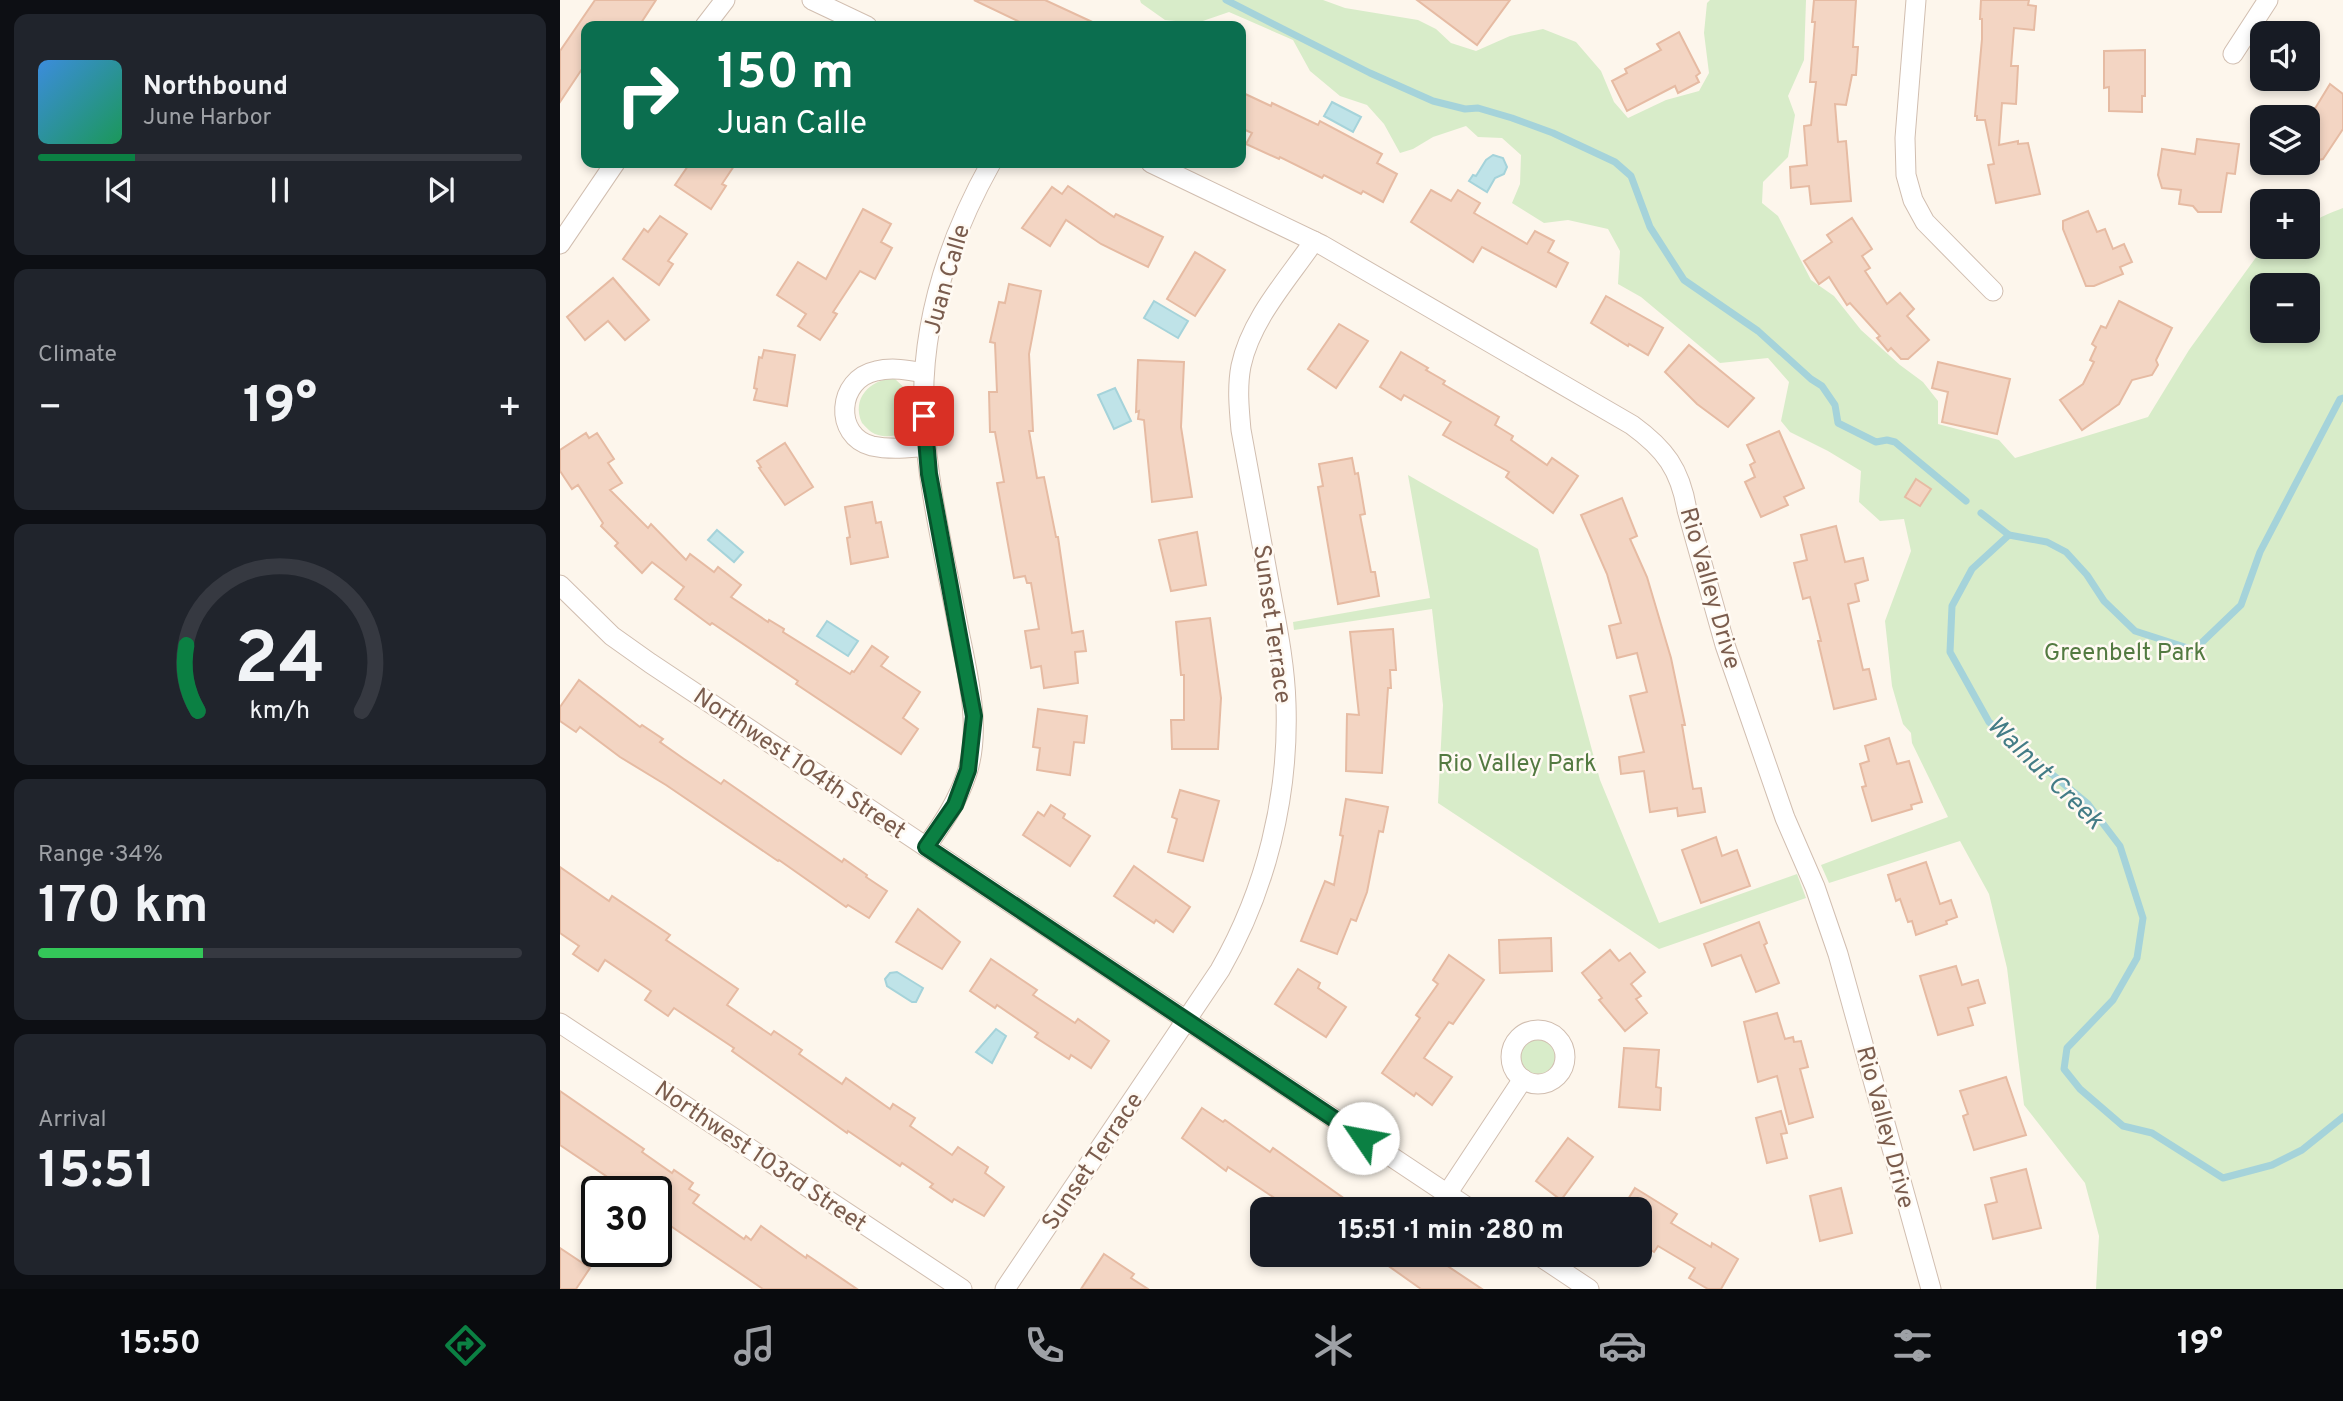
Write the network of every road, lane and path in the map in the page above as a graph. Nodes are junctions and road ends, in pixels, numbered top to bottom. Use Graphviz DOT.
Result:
graph roads {
  1 [pos="725,0"];
  2 [pos="811,0"];
  3 [pos="1916,0"];
  4 [pos="2268,0"];
  5 [pos="708,21"];
  6 [pos="855,21"];
  7 [pos="2233,54"];
  8 [pos="612,168"];
  9 [pos="988,168"];
  10 [pos="1163,168"];
  11 [pos="1314,240"];
  12 [pos="560,244"];
  13 [pos="1993,291"];
  14 [pos="925,373"];
  15 [pos="927,446"];
  16 [pos="560,585"];
  17 [pos="567,607"];
  18 [pos="926,847"];
  19 [pos="1187,1020"];
  20 [pos="560,1023"];
  21 [pos="1523,1079"];
  22 [pos="1447,1194"];
  23 [pos="1451,1197"];
  24 [pos="1556,1267"];
  25 [pos="962,1289"];
  26 [pos="1004,1289"];
  27 [pos="1589,1289"];
  28 [pos="1931,1289"];
  1 -- 5 [label="street"];
  2 -- 6 [label="street"];
  3 -- 13 [label="street"];
  4 -- 7 [label="street"];
  8 -- 12 [label="street"];
  9 -- 14 [label="street, Juan Calle"];
  10 -- 11 [label="street, Rio Valley Drive"];
  11 -- 19 [label="street, Sunset Terrace"];
  11 -- 28 [label="street, Rio Valley Drive"];
  14 -- 15 [label="street, Juan Calle"];
  14 -- 15 [label="street"];
  15 -- 18 [label="street, Juan Calle"];
  16 -- 17 [label="street, Northwest 104th Street"];
  17 -- 18 [label="street, Northwest 104th Street"];
  18 -- 19 [label="street, Northwest 104th Street"];
  19 -- 22 [label="street, Northwest 104th Street"];
  19 -- 26 [label="street, Sunset Terrace"];
  20 -- 25 [label="street, Northwest 103rd Street"];
  21 -- 22 [label="street"];
  22 -- 23 [label="street, Northwest 104th Street"];
  24 -- 27 [label="street"];
}
